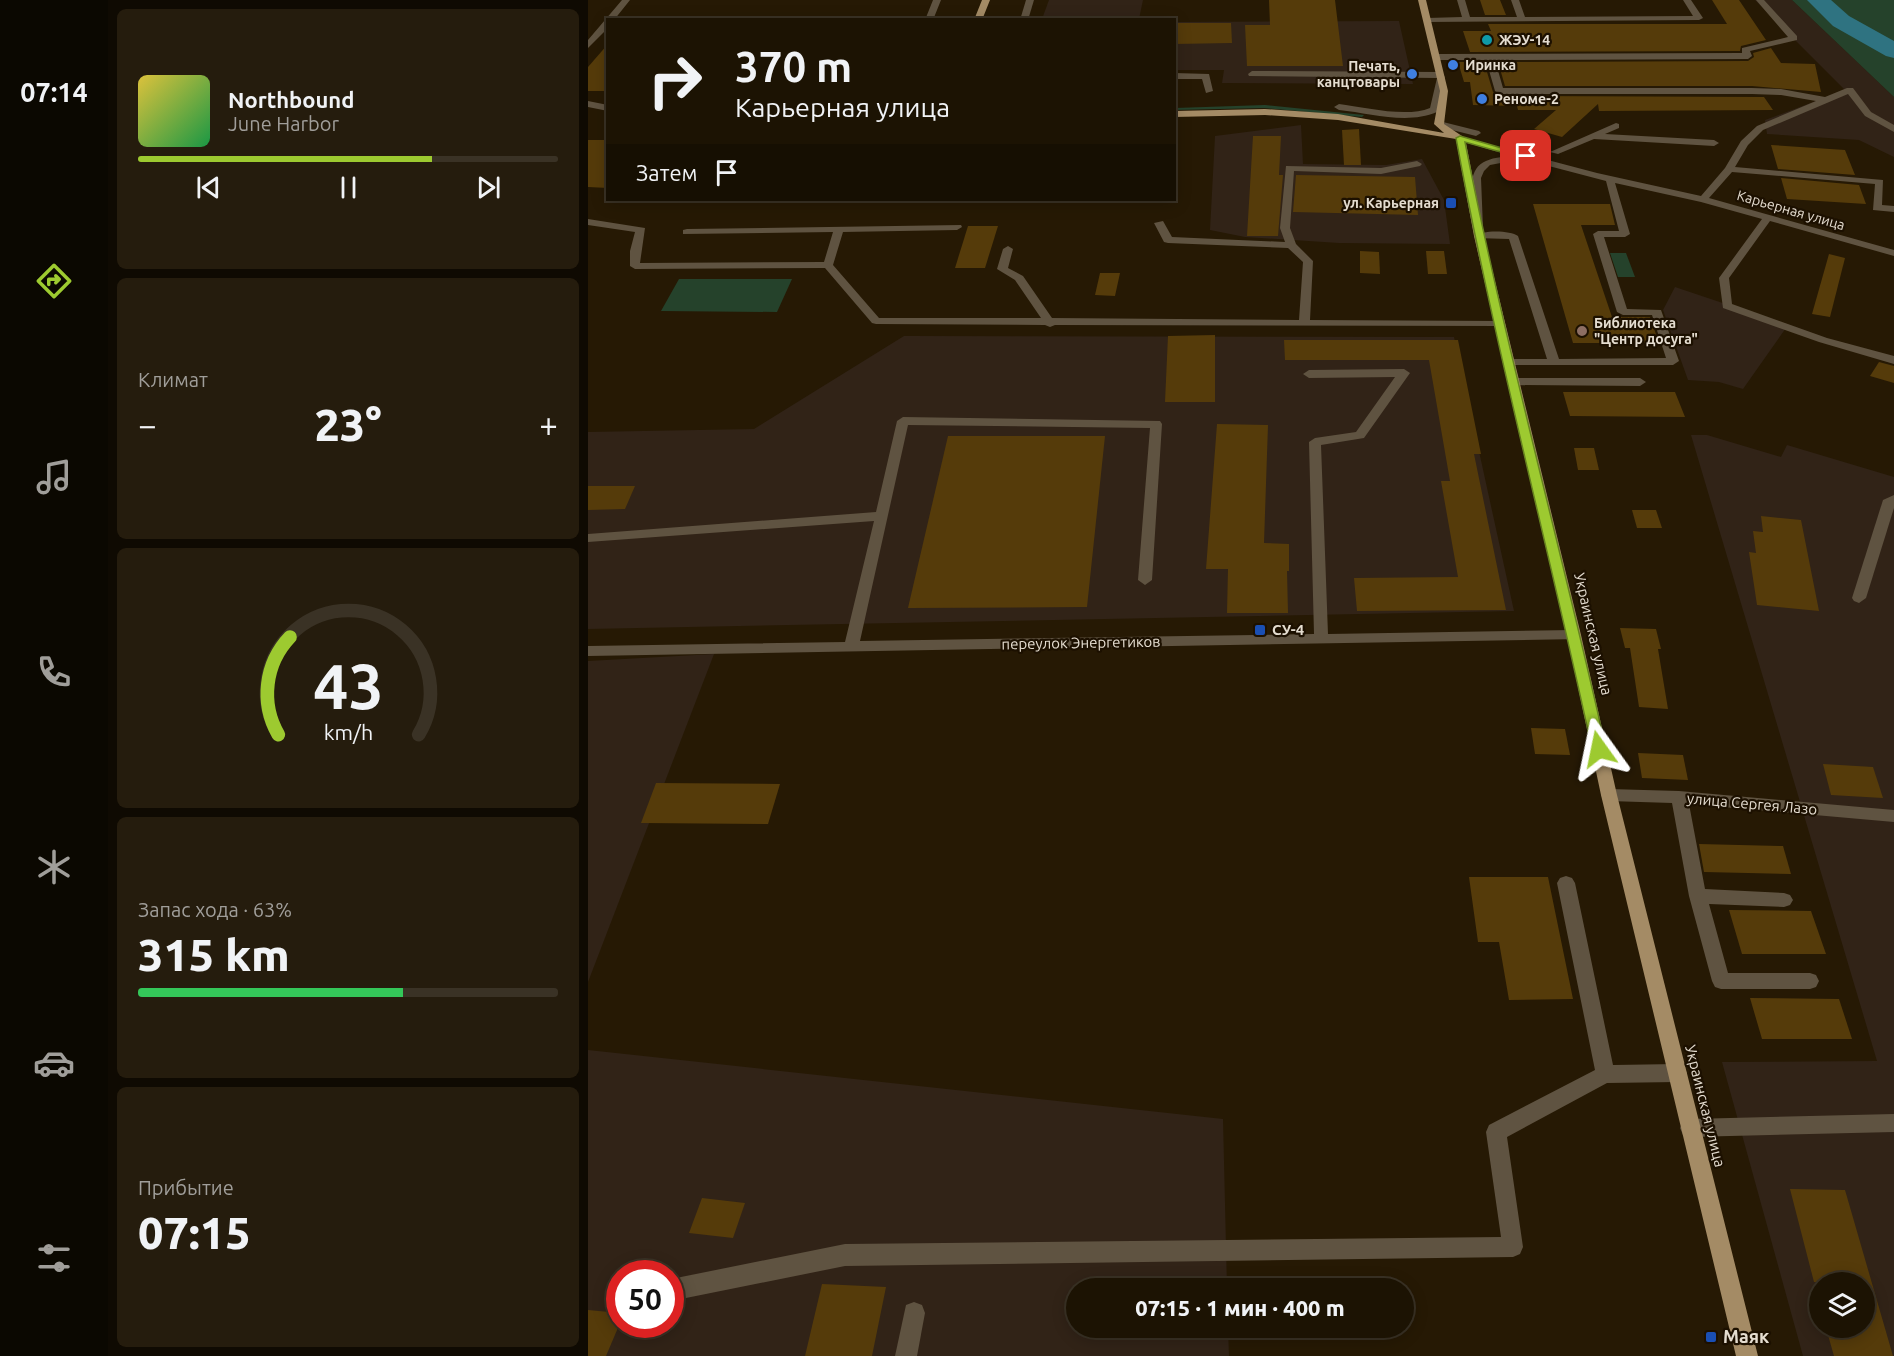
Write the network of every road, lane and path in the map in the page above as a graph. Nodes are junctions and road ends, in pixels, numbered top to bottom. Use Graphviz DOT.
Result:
graph roads {
  1 [pos="626,0"];
  2 [pos="937,0"];
  3 [pos="986,0"];
  4 [pos="1030,0"];
  5 [pos="1422,0"];
  6 [pos="1461,0"];
  7 [pos="1515,0"];
  8 [pos="1687,0"];
  9 [pos="1760,0"];
  10 [pos="611,18"];
  11 [pos="930,18"];
  12 [pos="979,18"];
  13 [pos="1025,18"];
  14 [pos="1467,19"];
  15 [pos="1521,19"];
  16 [pos="1428,20"];
  17 [pos="606,23"];
  18 [pos="588,45"];
  19 [pos="1437,57"];
  20 [pos="1490,57"];
  21 [pos="1252,74"];
  22 [pos="1176,76"];
  23 [pos="1441,76"];
  24 [pos="1209,91"];
  25 [pos="1826,100"];
  26 [pos="588,104"];
  27 [pos="1176,104"];
  28 [pos="1339,107"];
  29 [pos="606,108"];
  30 [pos="1176,114"];
  31 [pos="1439,124"];
  32 [pos="1616,126"];
  33 [pos="1894,129"];
  34 [pos="1592,136"];
  35 [pos="1460,138"];
  36 [pos="1714,143"];
  37 [pos="1555,152"];
  38 [pos="1543,161"];
  39 [pos="1417,164"];
  40 [pos="1729,169"];
  41 [pos="1894,178"];
  42 [pos="1880,182"];
  43 [pos="1610,183"];
  44 [pos="1680,193"];
  45 [pos="1703,199"];
  46 [pos="1894,209"];
  47 [pos="1768,217"];
  48 [pos="588,222"];
  49 [pos="1159,223"];
  50 [pos="957,227"];
  51 [pos="839,228"];
  52 [pos="687,232"];
  53 [pos="1478,233"];
  54 [pos="1291,245"];
  55 [pos="1008,249"];
  56 [pos="1894,253"];
  57 [pos="828,265"];
  58 [pos="1304,323"];
  59 [pos="1050,324"];
  60 [pos="1499,324"];
  61 [pos="1894,360"];
  62 [pos="1509,363"];
  63 [pos="1554,363"];
  64 [pos="1309,374"];
  65 [pos="1513,382"];
  66 [pos="1640,382"];
  67 [pos="1894,500"];
  68 [pos="882,516"];
  69 [pos="588,538"];
  70 [pos="1145,580"];
  71 [pos="1859,598"];
  72 [pos="1574,635"];
  73 [pos="1321,639"];
  74 [pos="850,647"];
  75 [pos="588,651"];
  76 [pos="1609,795"];
  77 [pos="1679,797"];
  78 [pos="1894,816"];
  79 [pos="1566,883"];
  80 [pos="1698,896"];
  81 [pos="1784,900"];
  82 [pos="1810,981"];
  83 [pos="1677,1073"];
  84 [pos="1605,1074"];
  85 [pos="1894,1123"];
  86 [pos="1690,1128"];
  87 [pos="684,1287"];
  88 [pos="914,1313"];
  89 [pos="906,1356"];
  90 [pos="1746,1356"];
  1 -- 10 [label="street"];
  2 -- 11 [label="street"];
  3 -- 12 [label="main road"];
  4 -- 13 [label="street"];
  5 -- 16 [label="main road"];
  6 -- 14 [label="street"];
  7 -- 15 [label="street"];
  8 -- 15 [label="street"];
  9 -- 20 [label="street"];
  14 -- 15 [label="street"];
  14 -- 16 [label="street"];
  16 -- 19 [label="main road"];
  17 -- 18 [label="street"];
  19 -- 20 [label="street"];
  19 -- 23 [label="main road"];
  20 -- 25 [label="street"];
  21 -- 23 [label="street"];
  22 -- 24 [label="street"];
  23 -- 28 [label="street"];
  23 -- 31 [label="main road"];
  25 -- 33 [label="street"];
  25 -- 40 [label="street"];
  26 -- 29 [label="street"];
  27 -- 28 [label="main road"];
  28 -- 31 [label="main road"];
  30 -- 35 [label="main road"];
  31 -- 35 [label="main road"];
  31 -- 44 [label="street, Карьерная улица"];
  32 -- 34 [label="street"];
  34 -- 36 [label="street"];
  34 -- 37 [label="street"];
  35 -- 38 [label="street, Карьерная улица"];
  35 -- 53 [label="main road, Украинская улица"];
  38 -- 44 [label="street, Карьерная улица"];
  38 -- 53 [label="street"];
  39 -- 54 [label="street"];
  40 -- 42 [label="street"];
  40 -- 45 [label="street"];
  41 -- 42 [label="street"];
  42 -- 46 [label="street"];
  43 -- 63 [label="street"];
  44 -- 45 [label="street, Карьерная улица"];
  45 -- 47 [label="street, Карьерная улица"];
  47 -- 56 [label="street, Карьерная улица"];
  47 -- 61 [label="street"];
  48 -- 57 [label="street"];
  49 -- 54 [label="street"];
  50 -- 51 [label="street"];
  51 -- 52 [label="street"];
  51 -- 57 [label="street"];
  53 -- 60 [label="main road, Украинская улица"];
  53 -- 63 [label="street"];
  54 -- 58 [label="street"];
  55 -- 59 [label="street"];
  57 -- 59 [label="street"];
  58 -- 59 [label="street"];
  58 -- 60 [label="street"];
  60 -- 62 [label="main road, Украинская улица"];
  62 -- 63 [label="street"];
  62 -- 65 [label="main road, Украинская улица"];
  64 -- 73 [label="street"];
  65 -- 66 [label="street"];
  65 -- 72 [label="main road, Украинская улица"];
  67 -- 71 [label="street"];
  68 -- 69 [label="street"];
  68 -- 70 [label="street"];
  68 -- 74 [label="street"];
  72 -- 73 [label="street, переулок Энергетиков"];
  72 -- 76 [label="main road, Украинская улица"];
  73 -- 74 [label="street, переулок Энергетиков"];
  74 -- 75 [label="street, переулок Энергетиков"];
  76 -- 77 [label="street, улица Сергея Лазо"];
  76 -- 83 [label="main road, Украинская улица"];
  77 -- 78 [label="street, улица Сергея Лазо"];
  77 -- 80 [label="street"];
  79 -- 84 [label="street"];
  80 -- 81 [label="street"];
  80 -- 82 [label="street"];
  83 -- 84 [label="street"];
  83 -- 86 [label="main road, Украинская улица"];
  84 -- 87 [label="street"];
  85 -- 86 [label="street"];
  86 -- 90 [label="main road, Украинская улица"];
  88 -- 89 [label="street"];
}
